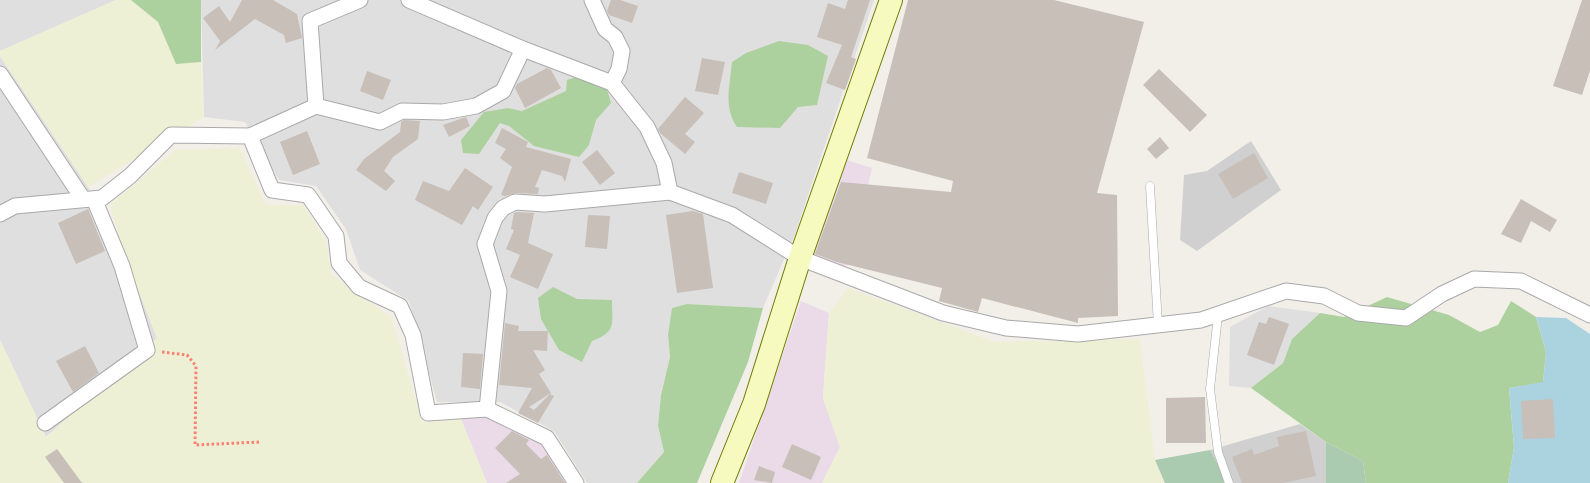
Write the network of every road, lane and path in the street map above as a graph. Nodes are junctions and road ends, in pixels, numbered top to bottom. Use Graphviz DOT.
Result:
graph roads {
  1 [pos="360,0"];
  2 [pos="409,0"];
  3 [pos="592,0"];
  4 [pos="891,0"];
  5 [pos="523,49"];
  6 [pos="0,74"];
  7 [pos="612,82"];
  8 [pos="316,106"];
  9 [pos="250,136"];
  10 [pos="1150,186"];
  11 [pos="670,192"];
  12 [pos="88,199"];
  13 [pos="0,214"];
  14 [pos="800,258"];
  15 [pos="1218,314"];
  16 [pos="1590,315"];
  17 [pos="1158,325"];
  18 [pos="147,350"];
  19 [pos="487,409"];
  20 [pos="45,423"];
  21 [pos="260,442"];
  22 [pos="576,483"];
  23 [pos="722,483"];
  24 [pos="1229,483"];
  1 -- 8 [label="street"];
  2 -- 5 [label="street"];
  3 -- 7 [label="street"];
  4 -- 14 [label="street"];
  5 -- 7 [label="street"];
  5 -- 8 [label="street"];
  6 -- 12 [label="street"];
  7 -- 11 [label="street"];
  8 -- 9 [label="street"];
  9 -- 12 [label="street"];
  9 -- 19 [label="street"];
  10 -- 17 [label="lane"];
  11 -- 14 [label="street"];
  11 -- 19 [label="street"];
  12 -- 13 [label="street"];
  12 -- 18 [label="street"];
  14 -- 17 [label="street"];
  14 -- 23 [label="street"];
  15 -- 16 [label="street"];
  15 -- 17 [label="street"];
  15 -- 24 [label="lane"];
  18 -- 20 [label="street"];
  18 -- 21 [label="path"];
  19 -- 22 [label="street"];
}
